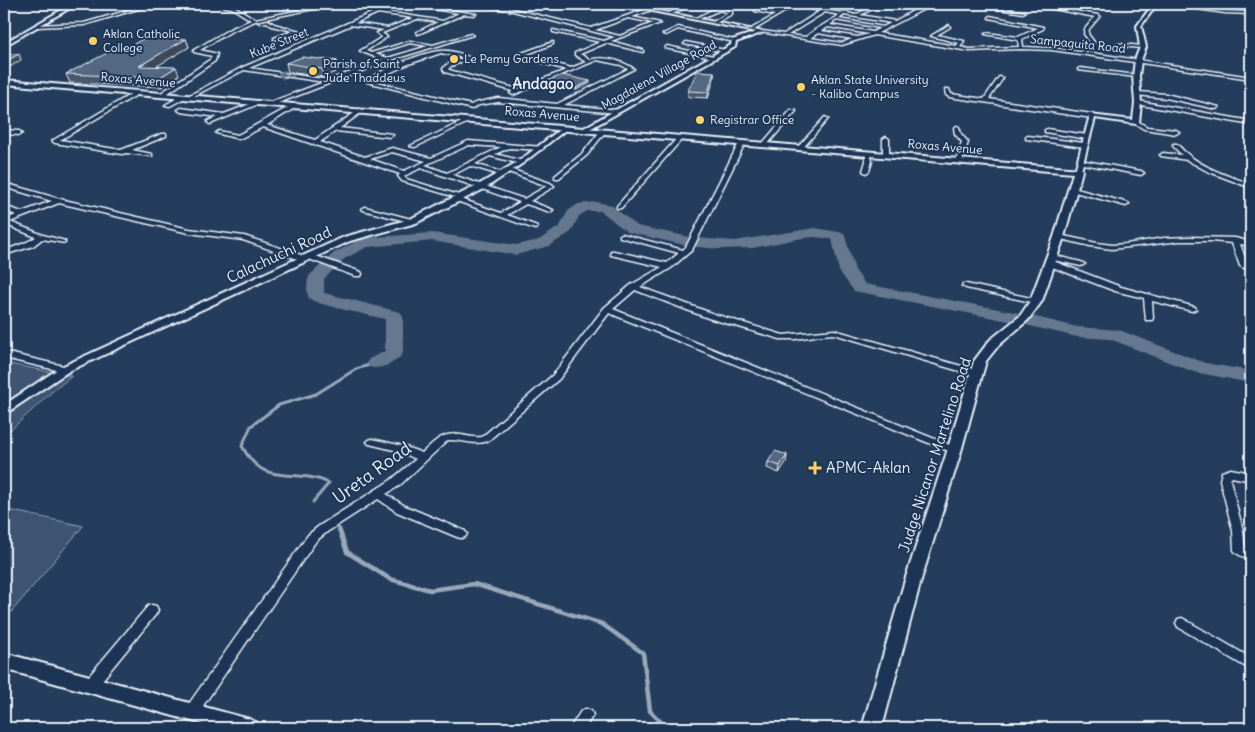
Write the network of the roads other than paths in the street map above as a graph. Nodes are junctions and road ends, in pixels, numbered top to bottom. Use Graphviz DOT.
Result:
graph roads {
  1 [pos="96,4"];
  2 [pos="117,4"];
  3 [pos="152,4"];
  4 [pos="211,4"];
  5 [pos="349,4"];
  6 [pos="387,4"];
  7 [pos="402,4"];
  8 [pos="474,4"];
  9 [pos="486,4"];
  10 [pos="620,4"];
  11 [pos="738,4"];
  12 [pos="823,4"];
  13 [pos="881,4"];
  14 [pos="913,4"];
  15 [pos="938,4"];
  16 [pos="973,4"];
  17 [pos="1029,4"];
  18 [pos="1155,4"];
  19 [pos="1164,4"];
  20 [pos="72,5"];
  21 [pos="1006,5"];
  22 [pos="88,6"];
  23 [pos="687,6"];
  24 [pos="802,6"];
  25 [pos="901,6"];
  26 [pos="926,6"];
  27 [pos="316,8"];
  28 [pos="1000,8"];
  29 [pos="650,9"];
  30 [pos="788,9"];
  31 [pos="814,9"];
  32 [pos="369,10"];
  33 [pos="719,10"];
  34 [pos="756,10"];
  35 [pos="920,10"];
  36 [pos="827,11"];
  37 [pos="844,11"];
  38 [pos="378,12"];
  39 [pos="1023,12"];
  40 [pos="464,13"];
  41 [pos="671,13"];
  42 [pos="1251,13"];
  43 [pos="474,14"];
  44 [pos="778,14"];
  45 [pos="912,14"];
  46 [pos="858,15"];
  47 [pos="627,16"];
  48 [pos="904,17"];
  49 [pos="990,17"];
  50 [pos="416,18"];
  51 [pos="698,18"];
  52 [pos="835,19"];
  53 [pos="253,21"];
  54 [pos="444,22"];
  55 [pos="715,22"];
  56 [pos="895,22"];
  57 [pos="352,24"];
  58 [pos="826,25"];
  59 [pos="36,26"];
  60 [pos="949,26"];
  61 [pos="884,28"];
  62 [pos="387,29"];
  63 [pos="592,29"];
  64 [pos="753,29"];
  65 [pos="554,31"];
  66 [pos="418,32"];
  67 [pos="762,32"];
  68 [pos="816,32"];
  69 [pos="665,34"];
  70 [pos="872,34"];
  71 [pos="987,34"];
  72 [pos="471,35"];
  73 [pos="785,35"];
  74 [pos="620,37"];
  75 [pos="276,39"];
  76 [pos="806,39"];
  77 [pos="859,39"];
  78 [pos="1020,39"];
  79 [pos="734,41"];
  80 [pos="606,42"];
  81 [pos="551,43"];
  82 [pos="686,43"];
  83 [pos="4,45"];
  84 [pos="1119,45"];
  85 [pos="434,46"];
  86 [pos="667,47"];
  87 [pos="1143,47"];
  88 [pos="956,48"];
  89 [pos="1021,48"];
  90 [pos="970,50"];
  91 [pos="641,51"];
  92 [pos="724,51"];
  93 [pos="1082,53"];
  94 [pos="371,54"];
  95 [pos="975,55"];
  96 [pos="713,57"];
  97 [pos="1163,57"];
  98 [pos="387,60"];
  99 [pos="1138,60"];
  100 [pos="589,62"];
  101 [pos="1160,63"];
  102 [pos="404,65"];
  103 [pos="243,68"];
  104 [pos="568,69"];
  105 [pos="1080,69"];
  106 [pos="1136,76"];
  107 [pos="1000,78"];
  108 [pos="1251,78"];
  109 [pos="328,81"];
  110 [pos="4,82"];
  111 [pos="947,90"];
  112 [pos="518,91"];
  113 [pos="138,92"];
  114 [pos="163,94"];
  115 [pos="1138,94"];
  116 [pos="187,96"];
  117 [pos="498,100"];
  118 [pos="986,100"];
  119 [pos="260,102"];
  120 [pos="273,103"];
  121 [pos="168,105"];
  122 [pos="296,105"];
  123 [pos="558,105"];
  124 [pos="1138,106"];
  125 [pos="472,107"];
  126 [pos="1216,107"];
  127 [pos="181,110"];
  128 [pos="360,111"];
  129 [pos="617,111"];
  130 [pos="793,111"];
  131 [pos="1183,114"];
  132 [pos="225,116"];
  133 [pos="1092,116"];
  134 [pos="825,119"];
  135 [pos="468,120"];
  136 [pos="210,122"];
  137 [pos="1136,122"];
  138 [pos="1251,123"];
  139 [pos="263,125"];
  140 [pos="565,128"];
  141 [pos="957,128"];
  142 [pos="335,129"];
  143 [pos="584,130"];
  144 [pos="1046,130"];
  145 [pos="602,131"];
  146 [pos="4,132"];
  147 [pos="1176,132"];
  148 [pos="19,133"];
  149 [pos="219,133"];
  150 [pos="164,135"];
  151 [pos="390,135"];
  152 [pos="238,137"];
  153 [pos="1086,137"];
  154 [pos="680,138"];
  155 [pos="1028,138"];
  156 [pos="886,139"];
  157 [pos="230,142"];
  158 [pos="316,142"];
  159 [pos="742,143"];
  160 [pos="511,145"];
  161 [pos="764,145"];
  162 [pos="1084,145"];
  163 [pos="1174,145"];
  164 [pos="412,146"];
  165 [pos="541,148"];
  166 [pos="800,148"];
  167 [pos="126,151"];
  168 [pos="489,154"];
  169 [pos="868,154"];
  170 [pos="150,155"];
  171 [pos="886,155"];
  172 [pos="1163,155"];
  173 [pos="364,159"];
  174 [pos="1190,159"];
  175 [pos="430,160"];
  176 [pos="959,161"];
  177 [pos="521,162"];
  178 [pos="470,164"];
  179 [pos="419,166"];
  180 [pos="1079,166"];
  181 [pos="866,171"];
  182 [pos="404,172"];
  183 [pos="505,172"];
  184 [pos="1141,173"];
  185 [pos="447,175"];
  186 [pos="556,177"];
  187 [pos="4,185"];
  188 [pos="1251,186"];
  189 [pos="481,187"];
  190 [pos="1073,190"];
  191 [pos="458,198"];
  192 [pos="58,201"];
  193 [pos="526,202"];
  194 [pos="1126,204"];
  195 [pos="619,207"];
  196 [pos="4,208"];
  197 [pos="365,209"];
  198 [pos="550,210"];
  199 [pos="23,215"];
  200 [pos="502,215"];
  201 [pos="413,221"];
  202 [pos="4,222"];
  203 [pos="534,227"];
  204 [pos="622,236"];
  205 [pos="41,237"];
  206 [pos="1059,238"];
  207 [pos="1235,240"];
  208 [pos="63,242"];
  209 [pos="1251,244"];
  210 [pos="684,252"];
  211 [pos="4,253"];
  212 [pos="614,253"];
  213 [pos="308,258"];
  214 [pos="1051,260"];
  215 [pos="1081,264"];
  216 [pos="668,266"];
  217 [pos="1244,266"];
  218 [pos="358,274"];
  219 [pos="966,286"];
  220 [pos="634,287"];
  221 [pos="1148,297"];
  222 [pos="1036,301"];
  223 [pos="1192,309"];
  224 [pos="607,310"];
  225 [pos="1149,318"];
  226 [pos="4,355"];
  227 [pos="65,369"];
  228 [pos="976,373"];
  229 [pos="4,410"];
  230 [pos="372,442"];
  231 [pos="954,450"];
  232 [pos="423,458"];
  233 [pos="1251,477"];
  234 [pos="378,493"];
  235 [pos="461,534"];
  236 [pos="1251,557"];
  237 [pos="152,610"];
  238 [pos="1182,623"];
  239 [pos="4,661"];
  240 [pos="1251,664"];
  241 [pos="90,685"];
  242 [pos="191,712"];
  243 [pos="586,715"];
  244 [pos="249,728"];
  245 [pos="577,728"];
  246 [pos="872,728"];
  1 -- 22 [label="street"];
  2 -- 22 [label="street"];
  3 -- 59 [label="street"];
  4 -- 53 [label="street"];
  5 -- 32 [label="street"];
  6 -- 32 [label="street"];
  7 -- 40 [label="street"];
  8 -- 9 [label="street"];
  9 -- 63 [label="street"];
  10 -- 29 [label="street"];
  11 -- 33 [label="street"];
  12 -- 31 [label="street"];
  13 -- 46 [label="street"];
  14 -- 26 [label="street"];
  15 -- 26 [label="street"];
  16 -- 28 [label="street"];
  17 -- 93 [label="street"];
  18 -- 87 [label="street"];
  19 -- 42 [label="street"];
  20 -- 22 [label="street"];
  20 -- 59 [label="street"];
  21 -- 28 [label="street"];
  23 -- 41 [label="street"];
  24 -- 31 [label="street"];
  25 -- 35 [label="street"];
  26 -- 35 [label="street"];
  27 -- 53 [label="street"];
  28 -- 39 [label="street"];
  29 -- 41 [label="street"];
  29 -- 47 [label="street"];
  30 -- 44 [label="street"];
  31 -- 36 [label="street"];
  32 -- 38 [label="street"];
  33 -- 51 [label="street"];
  33 -- 55 [label="street"];
  34 -- 44 [label="street"];
  35 -- 45 [label="street"];
  36 -- 37 [label="street"];
  36 -- 73 [label="street"];
  37 -- 46 [label="street"];
  37 -- 52 [label="street"];
  38 -- 50 [label="street"];
  38 -- 57 [label="street, Kube Street"];
  40 -- 43 [label="street"];
  40 -- 54 [label="street"];
  41 -- 51 [label="street"];
  44 -- 64 [label="street"];
  45 -- 48 [label="street"];
  45 -- 48 [label="street"];
  46 -- 56 [label="street"];
  47 -- 63 [label="street"];
  47 -- 74 [label="street"];
  48 -- 56 [label="street"];
  49 -- 78 [label="street"];
  50 -- 54 [label="street"];
  50 -- 62 [label="street"];
  51 -- 55 [label="street"];
  52 -- 58 [label="street"];
  52 -- 61 [label="street"];
  53 -- 75 [label="street"];
  53 -- 114 [label="street"];
  54 -- 66 [label="street"];
  55 -- 64 [label="street"];
  56 -- 61 [label="street"];
  57 -- 62 [label="street"];
  57 -- 103 [label="street, Kube Street"];
  58 -- 68 [label="street"];
  58 -- 70 [label="street, Sampaguita Road"];
  59 -- 83 [label="street"];
  60 -- 88 [label="street"];
  61 -- 70 [label="street"];
  62 -- 94 [label="street"];
  63 -- 74 [label="street"];
  64 -- 67 [label="street"];
  65 -- 80 [label="street"];
  67 -- 73 [label="street"];
  67 -- 79 [label="street, Magdalena Village Road"];
  68 -- 76 [label="street"];
  68 -- 77 [label="street"];
  69 -- 79 [label="street"];
  70 -- 77 [label="street"];
  70 -- 88 [label="street, Sampaguita Road"];
  71 -- 78 [label="street"];
  72 -- 85 [label="street"];
  73 -- 76 [label="street"];
  74 -- 80 [label="street"];
  76 -- 77 [label="street"];
  78 -- 89 [label="street"];
  79 -- 92 [label="street, Magdalena Village Road"];
  80 -- 91 [label="street"];
  80 -- 100 [label="street"];
  81 -- 104 [label="street"];
  82 -- 92 [label="street"];
  84 -- 87 [label="street"];
  85 -- 94 [label="street"];
  85 -- 98 [label="street"];
  86 -- 96 [label="street"];
  87 -- 99 [label="street"];
  88 -- 90 [label="street, Sampaguita Road"];
  89 -- 90 [label="street, Sampaguita Road"];
  89 -- 93 [label="street, Sampaguita Road"];
  90 -- 95 [label="street"];
  92 -- 96 [label="street, Magdalena Village Road"];
  93 -- 99 [label="street, Sampaguita Road"];
  94 -- 98 [label="street"];
  96 -- 129 [label="street, Magdalena Village Road"];
  97 -- 101 [label="street"];
  98 -- 102 [label="street"];
  98 -- 109 [label="street"];
  99 -- 101 [label="street, Sampaguita Road"];
  99 -- 106 [label="street"];
  100 -- 104 [label="street"];
  100 -- 123 [label="street"];
  101 -- 108 [label="street, Sampaguita Road"];
  102 -- 112 [label="street"];
  102 -- 125 [label="street"];
  109 -- 103 [label="street, one-way"];
  103 -- 116 [label="street, Kube Street"];
  104 -- 112 [label="street"];
  105 -- 106 [label="street"];
  106 -- 115 [label="street"];
  107 -- 118 [label="street"];
  109 -- 120 [label="street"];
  110 -- 113 [label="main road, Roxas Avenue"];
  111 -- 118 [label="street"];
  112 -- 117 [label="street"];
  113 -- 114 [label="main road, Roxas Avenue"];
  113 -- 167 [label="street"];
  114 -- 116 [label="main road, Roxas Avenue"];
  115 -- 124 [label="street"];
  115 -- 126 [label="street"];
  116 -- 119 [label="main road, Roxas Avenue"];
  116 -- 121 [label="street"];
  117 -- 123 [label="street"];
  117 -- 125 [label="street"];
  118 -- 133 [label="street"];
  119 -- 120 [label="main road, Roxas Avenue"];
  119 -- 132 [label="street"];
  120 -- 122 [label="main road, Roxas Avenue"];
  122 -- 128 [label="main road, Roxas Avenue"];
  122 -- 139 [label="street"];
  123 -- 129 [label="street"];
  124 -- 131 [label="street"];
  124 -- 137 [label="street"];
  124 -- 138 [label="street"];
  125 -- 135 [label="street"];
  127 -- 132 [label="street"];
  128 -- 135 [label="main road, Roxas Avenue"];
  128 -- 142 [label="street"];
  129 -- 143 [label="street, Magdalena Village Road"];
  130 -- 161 [label="street"];
  132 -- 136 [label="street"];
  133 -- 137 [label="street"];
  133 -- 153 [label="street, Judge Nicanor Martelino Road"];
  134 -- 166 [label="street"];
  135 -- 140 [label="main road, Roxas Avenue"];
  135 -- 164 [label="street"];
  137 -- 147 [label="street"];
  139 -- 152 [label="street"];
  139 -- 158 [label="street"];
  140 -- 143 [label="main road, Roxas Avenue"];
  140 -- 165 [label="street, Calachuchi Road"];
  141 -- 176 [label="street"];
  142 -- 151 [label="street"];
  142 -- 158 [label="street"];
  143 -- 145 [label="main road, Roxas Avenue"];
  144 -- 153 [label="street"];
  145 -- 154 [label="main road, Roxas Avenue"];
  145 -- 186 [label="street"];
  146 -- 148 [label="street"];
  149 -- 152 [label="street"];
  150 -- 167 [label="street"];
  152 -- 157 [label="street"];
  153 -- 162 [label="street, Judge Nicanor Martelino Road"];
  154 -- 159 [label="main road, Roxas Avenue"];
  154 -- 195 [label="street"];
  155 -- 162 [label="street"];
  156 -- 171 [label="street"];
  158 -- 173 [label="street"];
  159 -- 161 [label="main road, Roxas Avenue"];
  159 -- 210 [label="street, Ureta Road"];
  160 -- 165 [label="street"];
  160 -- 168 [label="street"];
  160 -- 175 [label="street"];
  161 -- 166 [label="main road, Roxas Avenue"];
  162 -- 180 [label="street, Judge Nicanor Martelino Road"];
  163 -- 174 [label="street"];
  165 -- 177 [label="street, Calachuchi Road"];
  166 -- 169 [label="main road, Roxas Avenue"];
  167 -- 170 [label="street"];
  168 -- 177 [label="street"];
  168 -- 178 [label="street"];
  169 -- 171 [label="main road, Roxas Avenue"];
  169 -- 181 [label="street"];
  171 -- 176 [label="main road, Roxas Avenue"];
  172 -- 174 [label="street"];
  173 -- 175 [label="street"];
  173 -- 182 [label="street"];
  174 -- 188 [label="street"];
  175 -- 179 [label="street"];
  176 -- 180 [label="main road, Roxas Avenue"];
  177 -- 183 [label="street, Calachuchi Road"];
  178 -- 183 [label="street"];
  178 -- 185 [label="street"];
  179 -- 182 [label="street"];
  179 -- 185 [label="street"];
  180 -- 184 [label="street"];
  180 -- 190 [label="main road, Judge Nicanor Martelino Road"];
  182 -- 191 [label="street"];
  183 -- 189 [label="street, Calachuchi Road"];
  183 -- 193 [label="street"];
  185 -- 189 [label="street"];
  187 -- 192 [label="street"];
  189 -- 191 [label="street, Calachuchi Road"];
  189 -- 193 [label="street"];
  190 -- 194 [label="street"];
  190 -- 206 [label="main road, Judge Nicanor Martelino Road"];
  191 -- 200 [label="street"];
  191 -- 201 [label="street, Calachuchi Road"];
  192 -- 199 [label="street"];
  192 -- 213 [label="street"];
  193 -- 198 [label="street"];
  193 -- 200 [label="street"];
  196 -- 199 [label="street"];
  197 -- 201 [label="street"];
  199 -- 202 [label="street"];
  200 -- 203 [label="street"];
  201 -- 213 [label="street, Calachuchi Road"];
  202 -- 205 [label="street"];
  204 -- 210 [label="street"];
  205 -- 208 [label="street"];
  205 -- 211 [label="street"];
  206 -- 207 [label="street"];
  206 -- 214 [label="main road, Judge Nicanor Martelino Road"];
  207 -- 209 [label="street"];
  207 -- 217 [label="street"];
  210 -- 216 [label="street, Ureta Road"];
  212 -- 216 [label="street"];
  213 -- 218 [label="street"];
  213 -- 227 [label="street, Calachuchi Road"];
  214 -- 215 [label="street"];
  214 -- 221 [label="street"];
  214 -- 222 [label="main road, Judge Nicanor Martelino Road"];
  216 -- 220 [label="street, Ureta Road"];
  219 -- 222 [label="street"];
  220 -- 224 [label="street, Ureta Road"];
  220 -- 228 [label="street"];
  221 -- 223 [label="street"];
  221 -- 225 [label="street"];
  222 -- 228 [label="main road, Judge Nicanor Martelino Road"];
  224 -- 231 [label="street"];
  224 -- 232 [label="street, Ureta Road"];
  226 -- 227 [label="street"];
  227 -- 229 [label="street, Calachuchi Road"];
  228 -- 231 [label="main road, Judge Nicanor Martelino Road"];
  230 -- 232 [label="street"];
  231 -- 246 [label="main road, Judge Nicanor Martelino Road"];
  232 -- 234 [label="street, Ureta Road"];
  233 -- 236 [label="street"];
  234 -- 235 [label="street"];
  234 -- 242 [label="street, Ureta Road"];
  237 -- 241 [label="street"];
  238 -- 240 [label="street"];
  239 -- 241 [label="main road"];
  241 -- 242 [label="main road"];
  242 -- 244 [label="main road"];
  243 -- 245 [label="street"];
}
